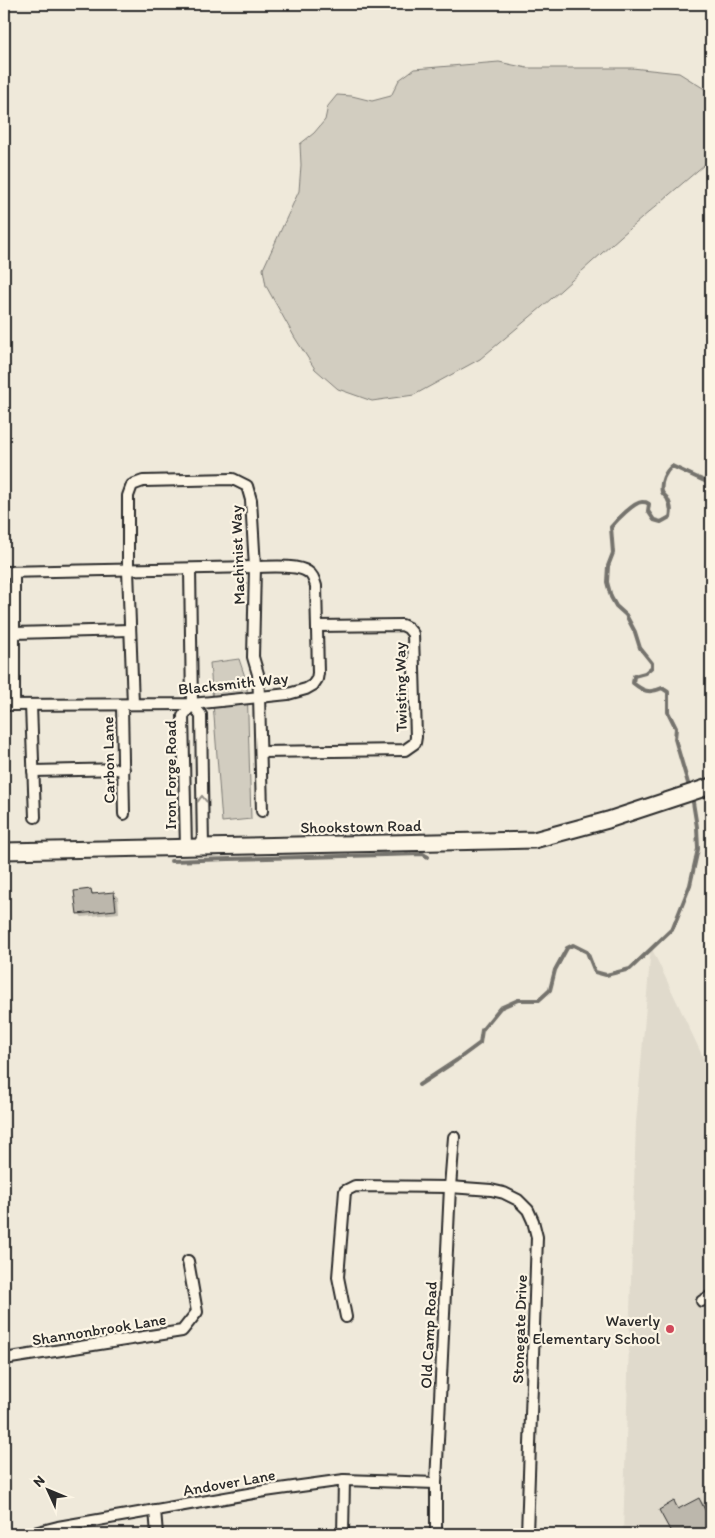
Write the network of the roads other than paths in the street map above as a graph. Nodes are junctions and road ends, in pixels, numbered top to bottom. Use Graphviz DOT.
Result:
graph roads {
  1 [pos="254,567"];
  2 [pos="190,569"];
  3 [pos="128,570"];
  4 [pos="9,572"];
  5 [pos="317,626"];
  6 [pos="130,630"];
  7 [pos="14,633"];
  8 [pos="259,696"];
  9 [pos="128,704"];
  10 [pos="192,704"];
  11 [pos="9,705"];
  12 [pos="30,705"];
  13 [pos="261,752"];
  14 [pos="124,769"];
  15 [pos="33,770"];
  16 [pos="711,786"];
  17 [pos="262,811"];
  18 [pos="124,814"];
  19 [pos="35,817"];
  20 [pos="186,848"];
  21 [pos="203,848"];
  22 [pos="4,851"];
  23 [pos="454,1137"];
  24 [pos="450,1187"];
  25 [pos="188,1261"];
  26 [pos="711,1296"];
  27 [pos="702,1301"];
  28 [pos="346,1317"];
  29 [pos="4,1359"];
  30 [pos="344,1480"];
  31 [pos="436,1483"];
  32 [pos="155,1510"];
  33 [pos="30,1534"];
  34 [pos="157,1534"];
  35 [pos="343,1534"];
  36 [pos="436,1534"];
  37 [pos="527,1534"];
  1 -- 2 [label="street, Blacksmith Way"];
  1 -- 3 [label="street, Machinist Way"];
  1 -- 5 [label="street, Blacksmith Way"];
  1 -- 8 [label="street, Machinist Way"];
  2 -- 3 [label="street, Blacksmith Way"];
  2 -- 10 [label="street, Iron Forge Road"];
  3 -- 4 [label="street, Blacksmith Way"];
  3 -- 6 [label="street, Machinist Way"];
  4 -- 7 [label="street"];
  5 -- 8 [label="street, Blacksmith Way"];
  5 -- 13 [label="street, Twisting Way"];
  6 -- 7 [label="street"];
  6 -- 9 [label="street, Machinist Way"];
  7 -- 11 [label="street"];
  8 -- 10 [label="street, Blacksmith Way"];
  8 -- 13 [label="street, Machinist Way"];
  9 -- 10 [label="street, Blacksmith Way"];
  9 -- 12 [label="street, Blacksmith Way"];
  9 -- 14 [label="street, Carbon Lane"];
  10 -- 20 [label="street, Iron Forge Road"];
  21 -- 10 [label="street, Iron Forge Road, one-way"];
  11 -- 12 [label="street, Blacksmith Way"];
  12 -- 15 [label="street"];
  13 -- 17 [label="street, Machinist Way"];
  14 -- 15 [label="street"];
  14 -- 18 [label="street, Carbon Lane"];
  15 -- 19 [label="street"];
  16 -- 21 [label="street, Shookstown Road"];
  20 -- 21 [label="street, Shookstown Road"];
  20 -- 22 [label="street, Shookstown Road"];
  23 -- 24 [label="street, Old Camp Road"];
  24 -- 28 [label="street, Stonegate Drive"];
  24 -- 31 [label="street, Old Camp Road"];
  24 -- 37 [label="street, Stonegate Drive"];
  25 -- 29 [label="street, Shannonbrook Lane"];
  26 -- 27 [label="street"];
  30 -- 31 [label="street, Andover Lane"];
  30 -- 32 [label="street, Andover Lane"];
  30 -- 35 [label="street"];
  31 -- 36 [label="street, Old Camp Road"];
  32 -- 33 [label="street, Andover Lane"];
  32 -- 34 [label="street"];
}
